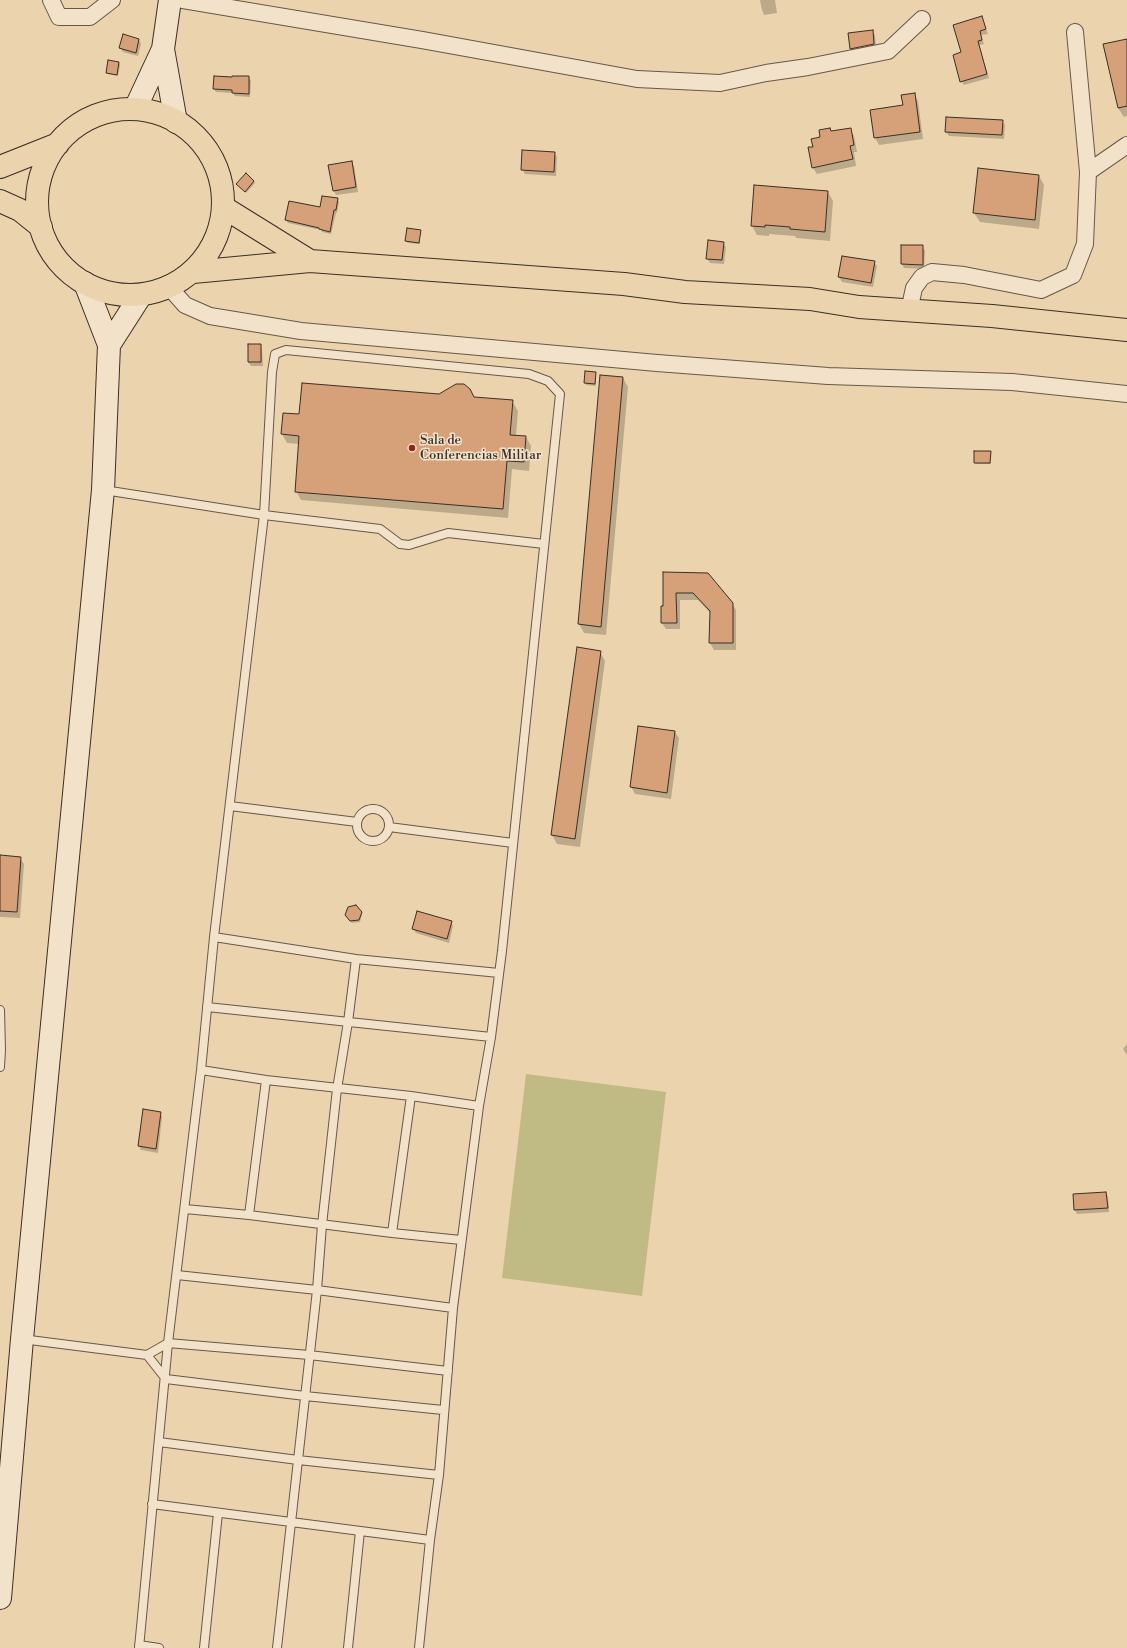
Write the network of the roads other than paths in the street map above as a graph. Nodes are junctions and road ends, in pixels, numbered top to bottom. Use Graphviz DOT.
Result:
graph roads {
  1 [pos="51,0"];
  2 [pos="112,0"];
  3 [pos="170,0"];
  4 [pos="183,0"];
  5 [pos="922,20"];
  6 [pos="1074,32"];
  7 [pos="163,50"];
  8 [pos="135,109"];
  9 [pos="176,122"];
  10 [pos="58,144"];
  11 [pos="1127,145"];
  12 [pos="0,167"];
  13 [pos="1088,172"];
  14 [pos="0,201"];
  15 [pos="223,207"];
  16 [pos="41,226"];
  17 [pos="310,261"];
  18 [pos="193,272"];
  19 [pos="85,283"];
  20 [pos="169,288"];
  21 [pos="141,295"];
  22 [pos="909,311"];
  23 [pos="1127,330"];
  24 [pos="109,345"];
  25 [pos="1127,394"];
  26 [pos="103,490"];
  27 [pos="264,515"];
  28 [pos="544,544"];
  29 [pos="230,806"];
  30 [pos="357,822"];
  31 [pos="389,828"];
  32 [pos="513,843"];
  33 [pos="214,938"];
  34 [pos="356,959"];
  35 [pos="499,973"];
  36 [pos="207,1007"];
  37 [pos="0,1010"];
  38 [pos="348,1022"];
  39 [pos="491,1037"];
  40 [pos="0,1066"];
  41 [pos="201,1070"];
  42 [pos="266,1080"];
  43 [pos="337,1089"];
  44 [pos="411,1096"];
  45 [pos="479,1106"];
  46 [pos="185,1209"];
  47 [pos="249,1215"];
  48 [pos="322,1225"];
  49 [pos="392,1233"];
  50 [pos="461,1240"];
  51 [pos="177,1275"];
  52 [pos="317,1290"];
  53 [pos="453,1308"];
  54 [pos="22,1339"];
  55 [pos="168,1343"];
  56 [pos="147,1355"];
  57 [pos="309,1355"];
  58 [pos="448,1371"];
  59 [pos="166,1379"];
  60 [pos="304,1396"];
  61 [pos="443,1410"];
  62 [pos="159,1442"];
  63 [pos="298,1460"];
  64 [pos="438,1475"];
  65 [pos="152,1504"];
  66 [pos="218,1513"];
  67 [pos="291,1523"];
  68 [pos="360,1531"];
  69 [pos="430,1540"];
  70 [pos="0,1598"];
  71 [pos="139,1647"];
  72 [pos="159,1648"];
  73 [pos="204,1648"];
  74 [pos="277,1648"];
  75 [pos="348,1648"];
  76 [pos="419,1648"];
  1 -- 2 [label="street"];
  3 -- 7 [label="main road"];
  4 -- 5 [label="street"];
  6 -- 13 [label="street"];
  7 -- 8 [label="main road"];
  7 -- 9 [label="main road"];
  8 -- 9 [label="main road"];
  8 -- 10 [label="main road"];
  9 -- 15 [label="main road"];
  10 -- 12 [label="main road"];
  10 -- 16 [label="main road"];
  11 -- 13 [label="street"];
  13 -- 22 [label="street"];
  14 -- 16 [label="main road"];
  15 -- 17 [label="main road"];
  15 -- 18 [label="main road"];
  16 -- 19 [label="main road"];
  17 -- 18 [label="main road"];
  17 -- 22 [label="main road"];
  18 -- 20 [label="main road"];
  19 -- 21 [label="main road"];
  19 -- 24 [label="main road"];
  20 -- 21 [label="main road"];
  20 -- 25 [label="street"];
  21 -- 24 [label="main road"];
  22 -- 23 [label="main road"];
  24 -- 26 [label="main road"];
  26 -- 27 [label="lane"];
  26 -- 54 [label="main road"];
  27 -- 28 [label="lane"];
  27 -- 28 [label="lane"];
  27 -- 29 [label="lane"];
  28 -- 32 [label="lane"];
  29 -- 30 [label="lane"];
  29 -- 33 [label="lane"];
  30 -- 31 [label="lane"];
  30 -- 31 [label="lane"];
  31 -- 32 [label="lane"];
  32 -- 35 [label="lane"];
  33 -- 34 [label="lane"];
  33 -- 36 [label="lane"];
  34 -- 35 [label="lane"];
  34 -- 38 [label="lane"];
  35 -- 39 [label="lane"];
  36 -- 38 [label="lane"];
  36 -- 41 [label="lane"];
  37 -- 40 [label="lane"];
  38 -- 39 [label="lane"];
  38 -- 43 [label="lane"];
  39 -- 45 [label="lane"];
  41 -- 42 [label="lane"];
  41 -- 46 [label="lane"];
  42 -- 43 [label="lane"];
  42 -- 47 [label="lane"];
  43 -- 44 [label="lane"];
  43 -- 48 [label="lane"];
  44 -- 45 [label="lane"];
  44 -- 49 [label="lane"];
  45 -- 50 [label="lane"];
  46 -- 47 [label="lane"];
  46 -- 51 [label="lane"];
  47 -- 48 [label="lane"];
  48 -- 49 [label="lane"];
  48 -- 52 [label="lane"];
  49 -- 50 [label="lane"];
  50 -- 53 [label="lane"];
  51 -- 52 [label="lane"];
  51 -- 55 [label="lane"];
  52 -- 53 [label="lane"];
  52 -- 57 [label="lane"];
  53 -- 58 [label="lane"];
  54 -- 56 [label="lane"];
  54 -- 70 [label="main road"];
  55 -- 56 [label="lane"];
  55 -- 57 [label="lane"];
  55 -- 59 [label="lane"];
  56 -- 59 [label="lane"];
  57 -- 58 [label="lane"];
  57 -- 60 [label="lane"];
  58 -- 61 [label="lane"];
  59 -- 60 [label="lane"];
  59 -- 62 [label="lane"];
  60 -- 61 [label="lane"];
  60 -- 63 [label="lane"];
  61 -- 64 [label="lane"];
  62 -- 63 [label="lane"];
  62 -- 65 [label="lane"];
  63 -- 64 [label="lane"];
  63 -- 67 [label="lane"];
  64 -- 69 [label="lane"];
  65 -- 66 [label="lane"];
  65 -- 71 [label="lane"];
  66 -- 67 [label="lane"];
  66 -- 73 [label="lane"];
  67 -- 68 [label="lane"];
  67 -- 74 [label="lane"];
  68 -- 69 [label="lane"];
  68 -- 75 [label="lane"];
  69 -- 76 [label="lane"];
  71 -- 72 [label="lane"];
}
